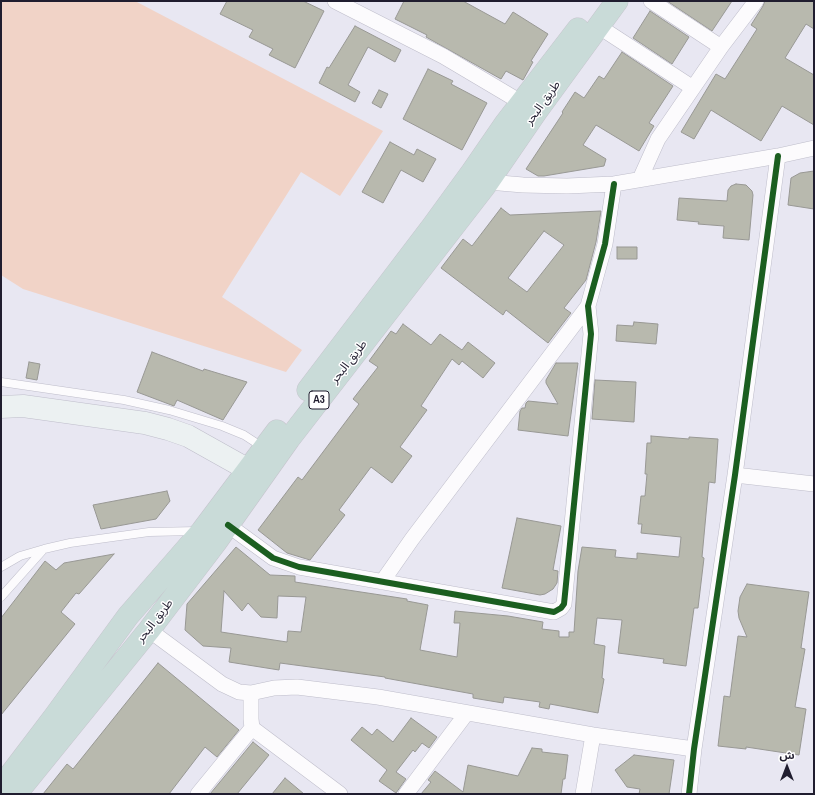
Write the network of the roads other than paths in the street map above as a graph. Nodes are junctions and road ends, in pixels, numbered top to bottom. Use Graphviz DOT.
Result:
graph roads {
  1 [pos="335,1"];
  2 [pos="600,1"];
  3 [pos="617,1"];
  4 [pos="651,1"];
  5 [pos="756,1"];
  6 [pos="598,26"];
  7 [pos="721,47"];
  8 [pos="693,88"];
  9 [pos="529,107"];
  10 [pos="814,148"];
  11 [pos="778,156"];
  12 [pos="640,179"];
  13 [pos="488,182"];
  14 [pos="614,184"];
  15 [pos="588,306"];
  16 [pos="1,382"];
  17 [pos="1,407"];
  18 [pos="264,448"];
  19 [pos="247,469"];
  20 [pos="735,475"];
  21 [pos="814,484"];
  22 [pos="228,525"];
  23 [pos="202,531"];
  24 [pos="44,549"];
  25 [pos="1,567"];
  26 [pos="382,582"];
  27 [pos="1,597"];
  28 [pos="149,630"];
  29 [pos="251,693"];
  30 [pos="466,714"];
  31 [pos="252,728"];
  32 [pos="593,735"];
  33 [pos="694,749"];
  34 [pos="1,787"];
  35 [pos="16,794"];
  36 [pos="198,794"];
  37 [pos="340,794"];
  38 [pos="406,794"];
  39 [pos="583,794"];
  40 [pos="689,794"];
  1 -- 9 [label="street"];
  2 -- 9 [label="highway, طريق البحر / A3"];
  3 -- 6 [label="highway, طريق البحر / A3"];
  4 -- 7 [label="street"];
  5 -- 7 [label="street"];
  6 -- 8 [label="street"];
  6 -- 9 [label="highway, طريق البحر / A3"];
  7 -- 8 [label="street"];
  8 -- 12 [label="street"];
  9 -- 13 [label="highway, طريق البحر / A3"];
  9 -- 18 [label="highway, طريق البحر / A3"];
  10 -- 11 [label="street"];
  11 -- 12 [label="street"];
  11 -- 20 [label="street"];
  12 -- 14 [label="street"];
  13 -- 14 [label="street"];
  13 -- 22 [label="highway, طريق البحر / A3"];
  14 -- 15 [label="street"];
  15 -- 26 [label="street"];
  15 -- 26 [label="street"];
  16 -- 18 [label="lane"];
  17 -- 19 [label="street"];
  18 -- 19 [label="highway, طريق البحر / A3"];
  19 -- 23 [label="highway, طريق البحر / A3"];
  20 -- 21 [label="street"];
  20 -- 33 [label="street"];
  22 -- 26 [label="street"];
  22 -- 28 [label="highway, طريق البحر / A3"];
  23 -- 24 [label="lane"];
  23 -- 34 [label="highway, طريق البحر / A3"];
  24 -- 25 [label="lane"];
  24 -- 27 [label="lane"];
  28 -- 29 [label="street"];
  28 -- 35 [label="highway, طريق البحر / A3"];
  29 -- 30 [label="street"];
  29 -- 31 [label="street"];
  30 -- 32 [label="street"];
  30 -- 38 [label="street"];
  31 -- 36 [label="street"];
  31 -- 37 [label="street"];
  32 -- 33 [label="street"];
  32 -- 39 [label="street"];
  33 -- 40 [label="street"];
}
